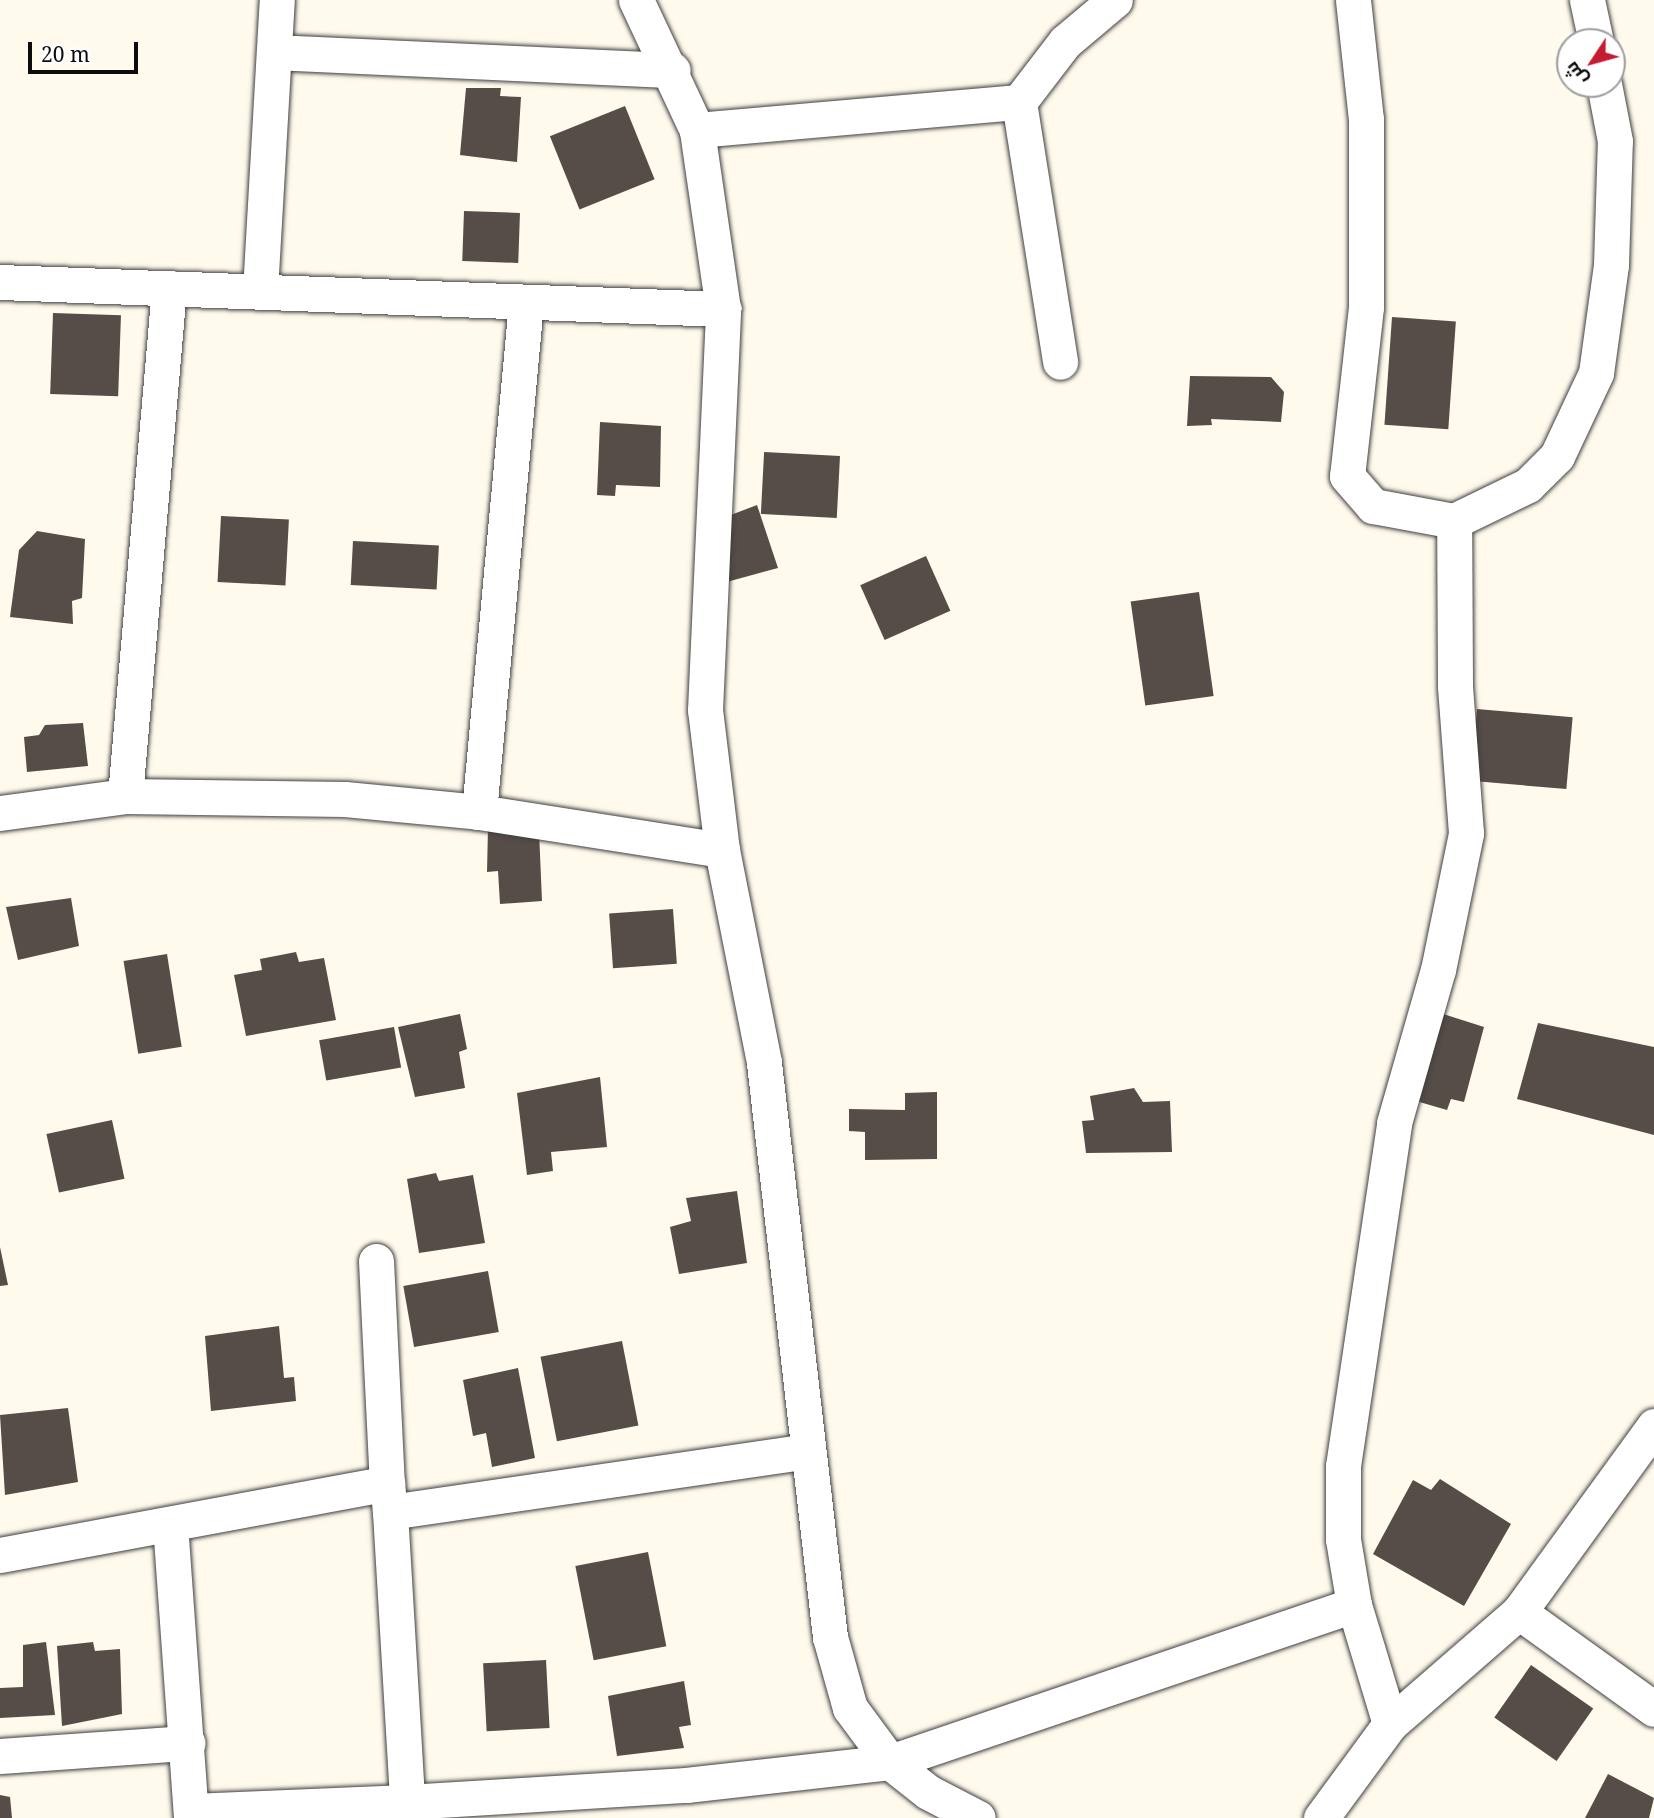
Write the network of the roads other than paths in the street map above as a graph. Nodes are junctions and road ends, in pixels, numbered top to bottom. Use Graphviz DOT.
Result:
graph roads {
  1 [pos="276,0"];
  2 [pos="636,0"];
  3 [pos="1115,0"];
  4 [pos="1353,0"];
  5 [pos="1587,0"];
  6 [pos="1593,28"];
  7 [pos="274,52"];
  8 [pos="673,70"];
  9 [pos="1606,98"];
  10 [pos="1019,102"];
  11 [pos="697,130"];
  12 [pos="0,282"];
  13 [pos="169,288"];
  14 [pos="260,291"];
  15 [pos="526,302"];
  16 [pos="723,309"];
  17 [pos="1060,362"];
  18 [pos="1454,521"];
  19 [pos="125,796"];
  20 [pos="480,812"];
  21 [pos="0,813"];
  22 [pos="722,850"];
  23 [pos="376,1261"];
  24 [pos="1654,1426"];
  25 [pos="806,1451"];
  26 [pos="388,1498"];
  27 [pos="170,1524"];
  28 [pos="0,1555"];
  29 [pos="1354,1605"];
  30 [pos="1519,1612"];
  31 [pos="1654,1709"];
  32 [pos="1390,1724"];
  33 [pos="188,1743"];
  34 [pos="0,1756"];
  35 [pos="890,1762"];
  36 [pos="407,1802"];
  37 [pos="191,1815"];
  38 [pos="967,1816"];
  39 [pos="1321,1818"];
  1 -- 7 [label="street"];
  2 -- 8 [label="street"];
  3 -- 10 [label="street"];
  4 -- 18 [label="street"];
  5 -- 6 [label="street"];
  7 -- 8 [label="street"];
  7 -- 14 [label="street"];
  8 -- 11 [label="street"];
  9 -- 18 [label="street"];
  10 -- 11 [label="street"];
  10 -- 17 [label="street"];
  11 -- 16 [label="street"];
  12 -- 13 [label="street"];
  13 -- 14 [label="street"];
  13 -- 19 [label="street"];
  14 -- 15 [label="street"];
  15 -- 16 [label="street"];
  15 -- 20 [label="street"];
  16 -- 22 [label="street"];
  18 -- 29 [label="street"];
  19 -- 20 [label="street"];
  19 -- 21 [label="street"];
  20 -- 22 [label="street"];
  22 -- 25 [label="street"];
  23 -- 26 [label="street"];
  24 -- 30 [label="street"];
  25 -- 26 [label="street"];
  25 -- 35 [label="street"];
  26 -- 27 [label="street"];
  26 -- 36 [label="street"];
  27 -- 28 [label="street"];
  27 -- 33 [label="street"];
  29 -- 32 [label="street"];
  29 -- 35 [label="street"];
  30 -- 31 [label="street"];
  30 -- 32 [label="street"];
  32 -- 39 [label="street"];
  33 -- 34 [label="street"];
  33 -- 37 [label="street"];
  35 -- 36 [label="street"];
  35 -- 38 [label="street"];
  36 -- 37 [label="street"];
}
